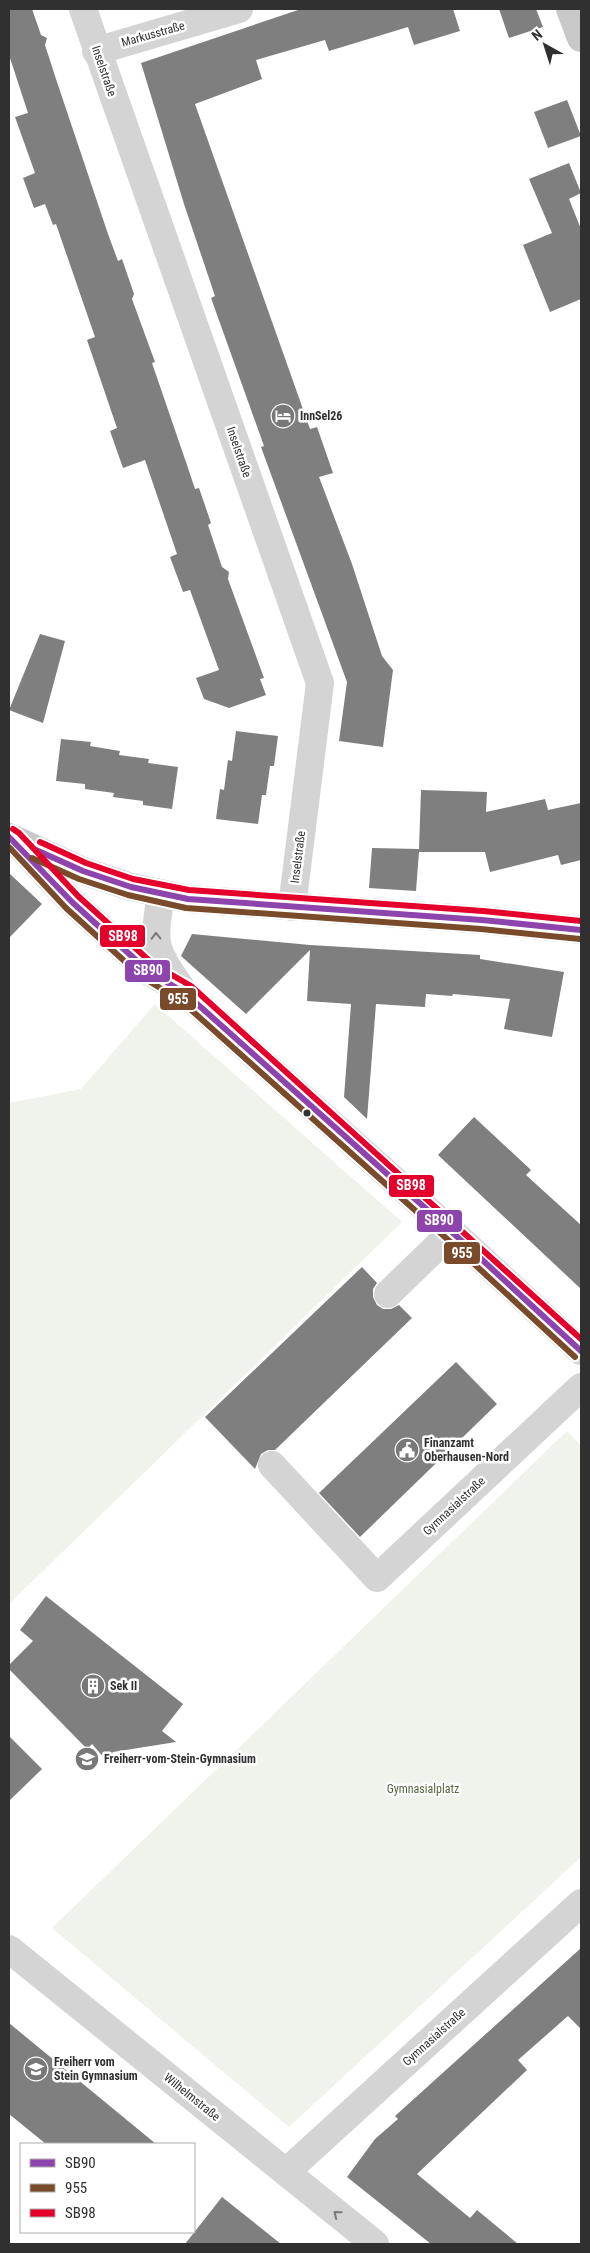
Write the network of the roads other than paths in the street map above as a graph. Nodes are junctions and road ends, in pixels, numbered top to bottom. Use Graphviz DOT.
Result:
graph roads {
  1 [pos="83,9"];
  2 [pos="239,9"];
  3 [pos="570,9"];
  4 [pos="581,38"];
  5 [pos="96,50"];
  6 [pos="11,838"];
  7 [pos="161,894"];
  8 [pos="292,907"];
  9 [pos="581,930"];
  10 [pos="185,994"];
  11 [pos="452,1232"];
  12 [pos="388,1294"];
  13 [pos="581,1352"];
  14 [pos="581,1387"];
  15 [pos="272,1465"];
  16 [pos="581,1903"];
  17 [pos="9,1949"];
  18 [pos="286,2172"];
  19 [pos="375,2244"];
  1 -- 5 [label="street, Inselstraße"];
  2 -- 5 [label="street, Markusstraße"];
  3 -- 4 [label="main road"];
  5 -- 8 [label="street, Inselstraße"];
  6 -- 7 [label="main road"];
  6 -- 10 [label="street"];
  7 -- 8 [label="main road"];
  10 -- 7 [label="street, one-way"];
  8 -- 9 [label="main road"];
  10 -- 11 [label="street"];
  11 -- 12 [label="street"];
  11 -- 13 [label="street"];
  14 -- 15 [label="street, Gymnasialstraße"];
  16 -- 18 [label="street, Gymnasialstraße"];
  17 -- 18 [label="street, Wilhelmstraße"];
  19 -- 18 [label="street, Wilhelmstraße, one-way"];
}
